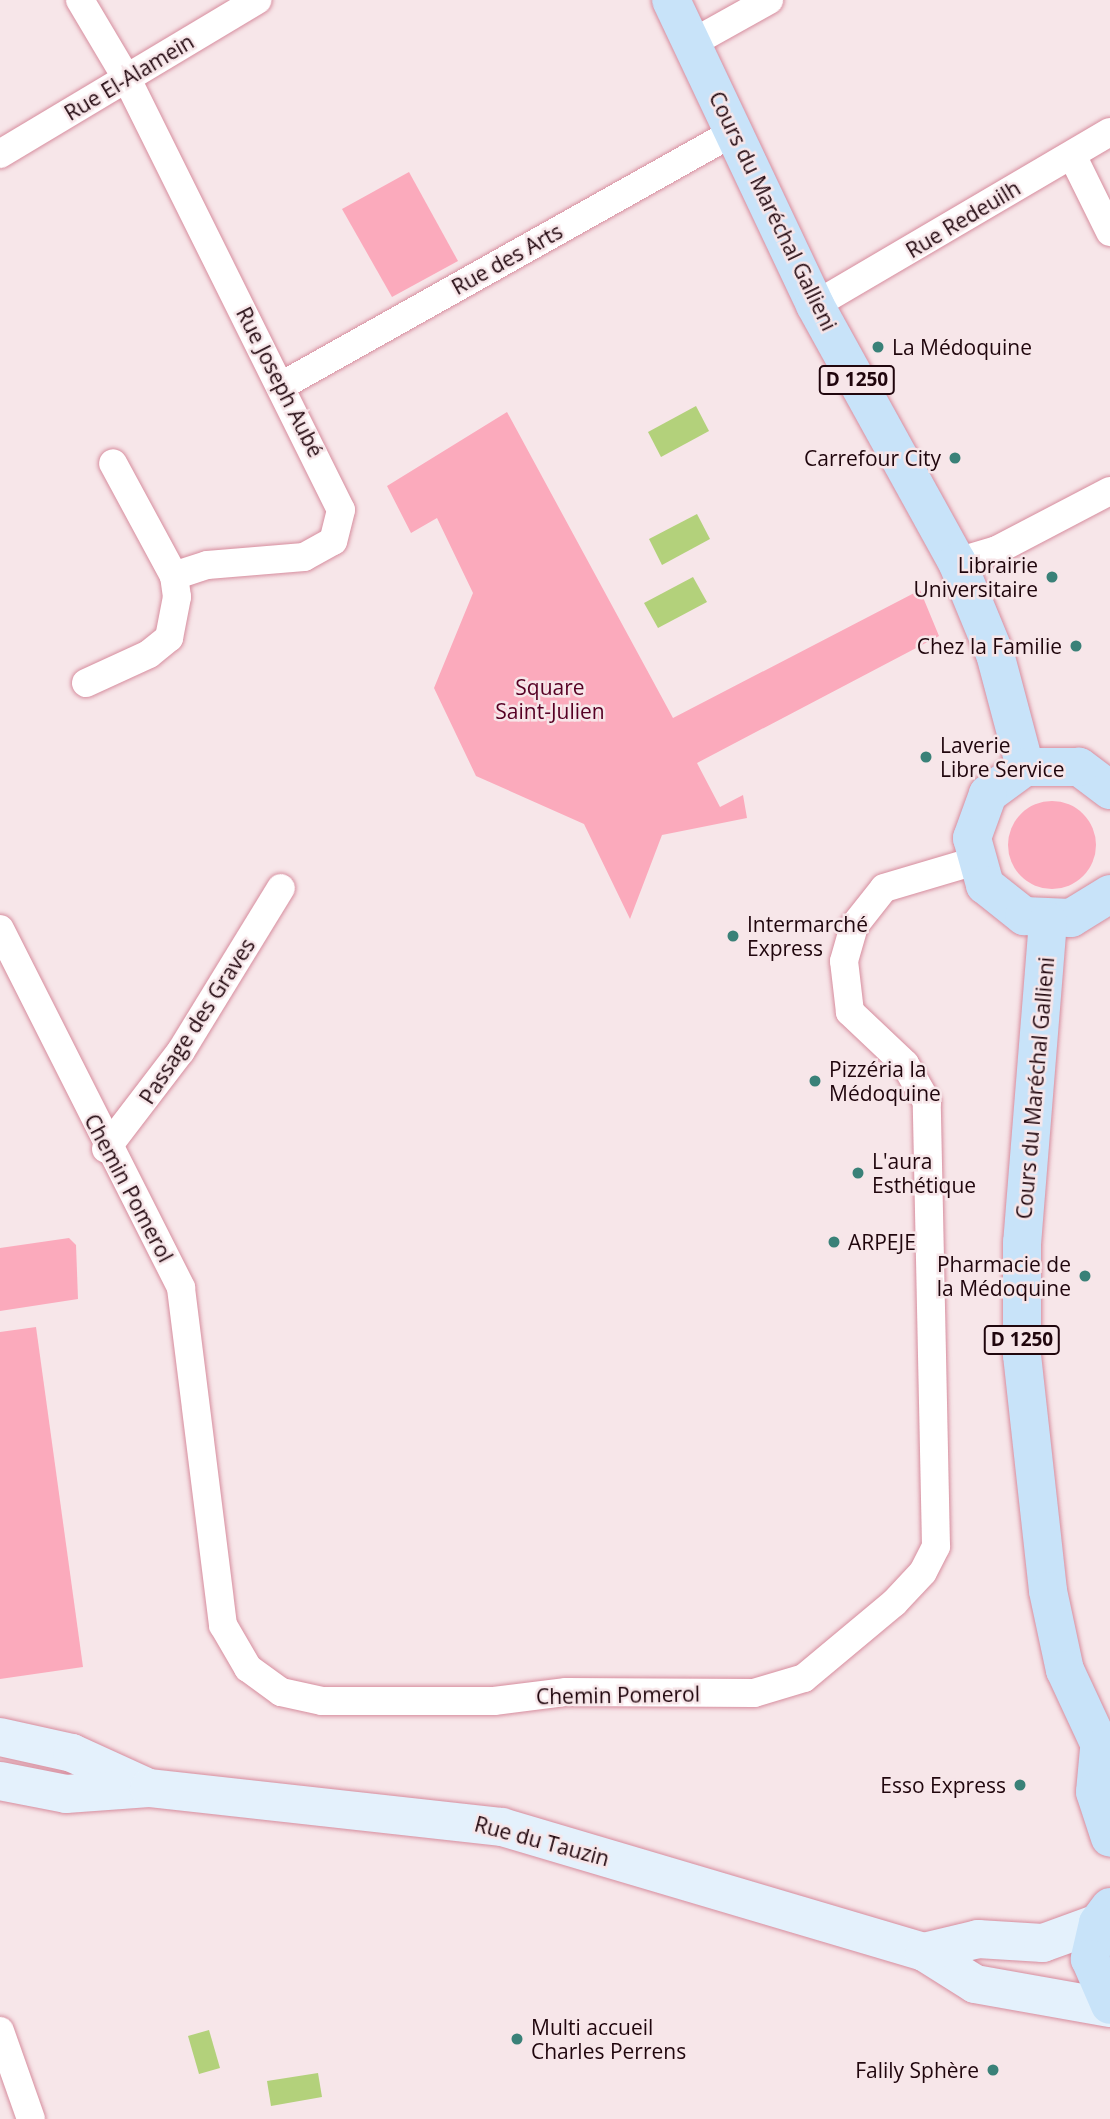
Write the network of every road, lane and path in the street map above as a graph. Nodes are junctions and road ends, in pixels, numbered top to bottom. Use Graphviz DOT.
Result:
graph roads {
  1 [pos="80,0"];
  2 [pos="257,0"];
  3 [pos="671,0"];
  4 [pos="769,0"];
  5 [pos="694,42"];
  6 [pos="127,79"];
  7 [pos="733,131"];
  8 [pos="1110,132"];
  9 [pos="0,154"];
  10 [pos="1072,155"];
  11 [pos="1110,232"];
  12 [pos="815,305"];
  13 [pos="281,386"];
  14 [pos="113,463"];
  15 [pos="1110,491"];
  16 [pos="957,562"];
  17 [pos="174,576"];
  18 [pos="86,683"];
  19 [pos="1025,767"];
  20 [pos="1110,790"];
  21 [pos="975,862"];
  22 [pos="281,888"];
  23 [pos="1110,894"];
  24 [pos="1048,921"];
  25 [pos="0,929"];
  26 [pos="106,1149"];
  27 [pos="0,1737"];
  28 [pos="1105,1758"];
  29 [pos="0,1781"];
  30 [pos="149,1788"];
  31 [pos="1110,1838"];
  32 [pos="1106,1910"];
  33 [pos="924,1952"];
  34 [pos="1110,2006"];
  35 [pos="0,2031"];
  36 [pos="31,2119"];
  1 -- 6 [label="street, Rue Joseph Aubé"];
  2 -- 6 [label="street, Rue El-Alamein"];
  3 -- 5 [label="main road, Cours du Maréchal Gallieni / D 1250"];
  4 -- 5 [label="street"];
  5 -- 7 [label="main road, Cours du Maréchal Gallieni / D 1250"];
  6 -- 9 [label="street, Rue El-Alamein"];
  6 -- 13 [label="street, Rue Joseph Aubé"];
  7 -- 12 [label="main road, Cours du Maréchal Gallieni / D 1250"];
  7 -- 13 [label="street, Rue des Arts"];
  8 -- 10 [label="street, Rue Redeuilh"];
  10 -- 11 [label="street"];
  10 -- 12 [label="street, Rue Redeuilh"];
  12 -- 16 [label="main road, Cours du Maréchal Gallieni / D 1250"];
  13 -- 17 [label="street, Rue Joseph Aubé"];
  14 -- 17 [label="street"];
  15 -- 16 [label="street"];
  16 -- 19 [label="main road, Cours du Maréchal Gallieni / D 1250"];
  17 -- 18 [label="street"];
  19 -- 20 [label="main road"];
  19 -- 21 [label="main road"];
  21 -- 24 [label="main road"];
  21 -- 26 [label="street, Chemin Pomerol"];
  22 -- 26 [label="street, Passage des Graves"];
  23 -- 24 [label="main road"];
  24 -- 28 [label="main road, Cours du Maréchal Gallieni / D 1250"];
  25 -- 26 [label="street, Chemin Pomerol"];
  27 -- 30 [label="street, Rue du Tauzin"];
  28 -- 31 [label="main road, Cours du Maréchal Gallieni / D 1250"];
  29 -- 30 [label="street, Rue du Tauzin"];
  30 -- 33 [label="street, Rue du Tauzin"];
  32 -- 33 [label="street"];
  32 -- 34 [label="main road"];
  33 -- 34 [label="street, Rue du Tauzin"];
  35 -- 36 [label="street"];
}
